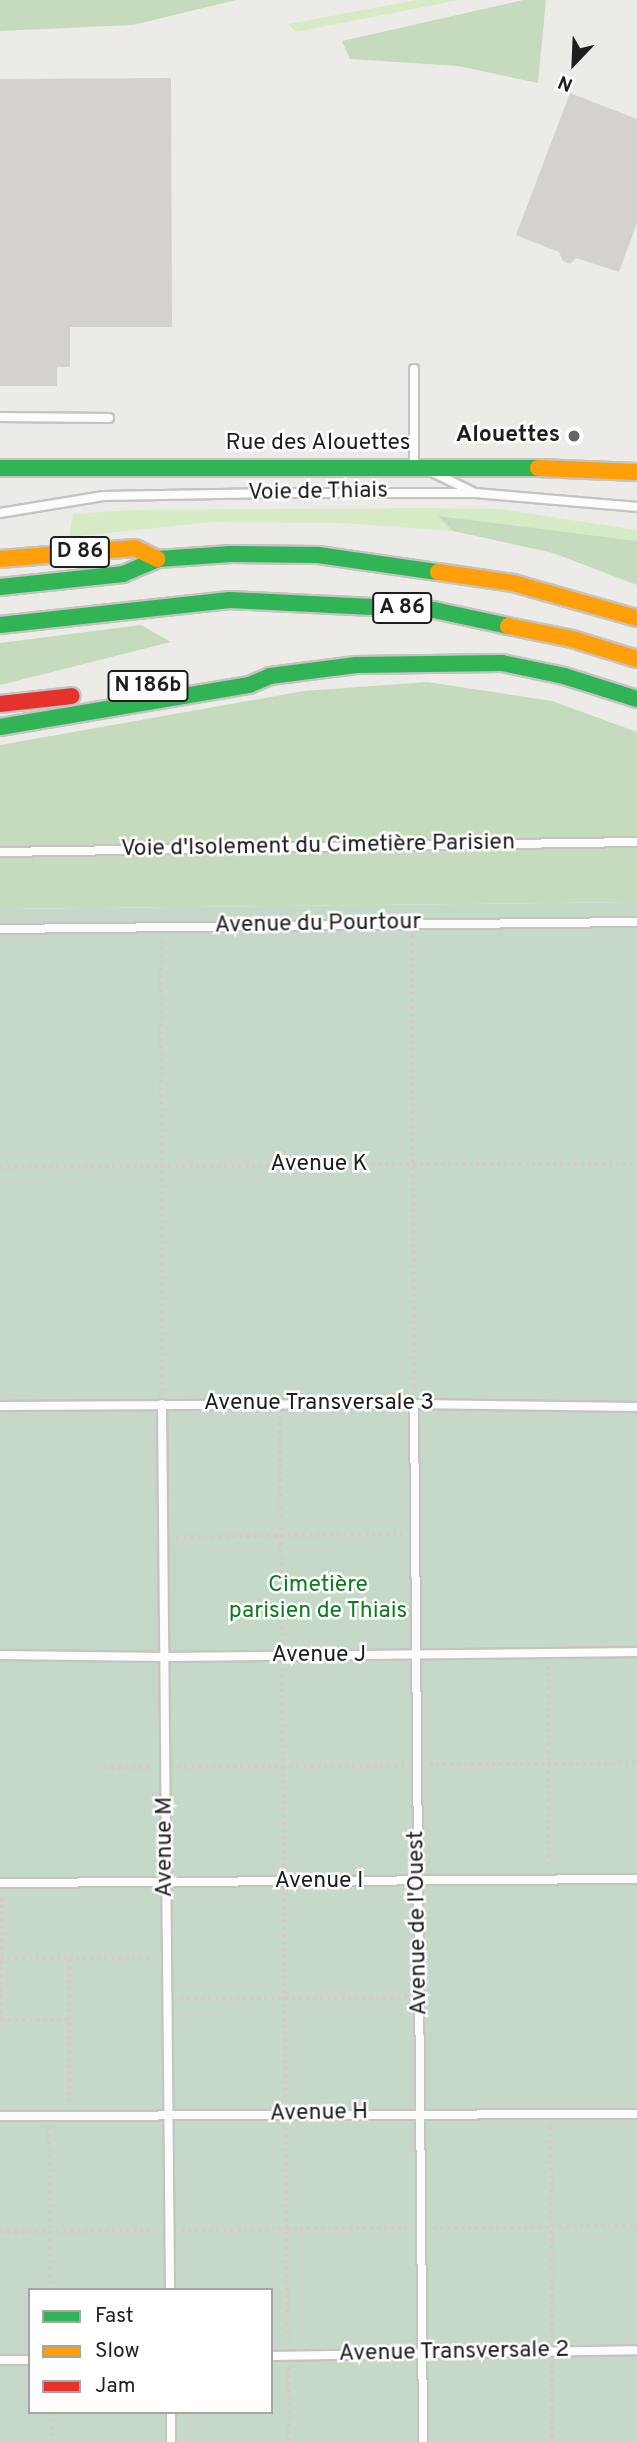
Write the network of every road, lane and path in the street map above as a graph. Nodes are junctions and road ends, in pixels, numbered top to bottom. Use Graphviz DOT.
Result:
graph roads {
  1 [pos="414,369"];
  2 [pos="0,417"];
  3 [pos="109,418"];
  4 [pos="417,466"];
  5 [pos="0,468"];
  6 [pos="637,472"];
  7 [pos="475,493"];
  8 [pos="637,507"];
  9 [pos="0,513"];
  10 [pos="0,559"];
  11 [pos="158,559"];
  12 [pos="0,587"];
  13 [pos="637,618"];
  14 [pos="0,625"];
  15 [pos="637,659"];
  16 [pos="270,676"];
  17 [pos="124,689"];
  18 [pos="82,694"];
  19 [pos="637,699"];
  20 [pos="0,704"];
  21 [pos="0,727"];
  22 [pos="637,842"];
  23 [pos="0,852"];
  24 [pos="637,922"];
  25 [pos="412,923"];
  26 [pos="161,927"];
  27 [pos="0,929"];
  28 [pos="637,1163"];
  29 [pos="415,1165"];
  30 [pos="162,1166"];
  31 [pos="0,1167"];
  32 [pos="162,1404"];
  33 [pos="280,1404"];
  34 [pos="414,1404"];
  35 [pos="0,1406"];
  36 [pos="637,1407"];
  37 [pos="415,1534"];
  38 [pos="281,1536"];
  39 [pos="163,1537"];
  40 [pos="637,1652"];
  41 [pos="549,1653"];
  42 [pos="0,1655"];
  43 [pos="416,1655"];
  44 [pos="282,1656"];
  45 [pos="164,1657"];
  46 [pos="637,1763"];
  47 [pos="549,1764"];
  48 [pos="417,1765"];
  49 [pos="283,1766"];
  50 [pos="166,1767"];
  51 [pos="104,1768"];
  52 [pos="637,1879"];
  53 [pos="550,1880"];
  54 [pos="418,1881"];
  55 [pos="284,1882"];
  56 [pos="1,1883"];
  57 [pos="166,1883"];
  58 [pos="167,1957"];
  59 [pos="1,1958"];
  60 [pos="69,1958"];
  61 [pos="419,1997"];
  62 [pos="285,1998"];
  63 [pos="167,1999"];
  64 [pos="69,2019"];
  65 [pos="0,2020"];
  66 [pos="420,2113"];
  67 [pos="551,2113"];
  68 [pos="286,2114"];
  69 [pos="637,2114"];
  70 [pos="49,2115"];
  71 [pos="69,2115"];
  72 [pos="168,2115"];
  73 [pos="0,2116"];
  74 [pos="637,2226"];
  75 [pos="551,2227"];
  76 [pos="421,2228"];
  77 [pos="287,2229"];
  78 [pos="169,2230"];
  79 [pos="50,2231"];
  80 [pos="0,2232"];
  81 [pos="50,2288"];
  82 [pos="170,2288"];
  83 [pos="637,2350"];
  84 [pos="552,2351"];
  85 [pos="423,2353"];
  86 [pos="289,2355"];
  87 [pos="273,2356"];
  88 [pos="28,2360"];
  89 [pos="0,2361"];
  90 [pos="51,2414"];
  91 [pos="171,2414"];
  92 [pos="52,2442"];
  93 [pos="171,2442"];
  94 [pos="289,2442"];
  95 [pos="423,2442"];
  96 [pos="552,2442"];
  1 -- 4 [label="lane"];
  2 -- 3 [label="lane"];
  4 -- 5 [label="main road, Rue des Alouettes"];
  4 -- 6 [label="main road, Rue des Alouettes"];
  4 -- 7 [label="lane"];
  7 -- 8 [label="lane, Voie de Thiais"];
  7 -- 9 [label="lane, Voie de Thiais"];
  10 -- 11 [label="main road, D 86"];
  11 -- 12 [label="main road, A 86"];
  11 -- 13 [label="main road, A 86"];
  14 -- 15 [label="main road, A 86"];
  16 -- 17 [label="main road, N 186b"];
  16 -- 19 [label="main road, N 186b"];
  16 -- 21 [label="main road"];
  18 -- 20 [label="main road, N 186b"];
  22 -- 23 [label="lane, Voie d'Isolement du Cimetière Parisien"];
  24 -- 25 [label="lane, Avenue du Pourtour"];
  25 -- 26 [label="lane, Avenue du Pourtour"];
  25 -- 29 [label="path"];
  26 -- 27 [label="lane, Avenue du Pourtour"];
  26 -- 30 [label="path"];
  28 -- 29 [label="path, Avenue K"];
  29 -- 30 [label="path, Avenue K"];
  29 -- 34 [label="path"];
  30 -- 31 [label="path, Avenue K"];
  30 -- 32 [label="path"];
  32 -- 33 [label="lane, Avenue Transversale 3"];
  32 -- 35 [label="lane, Avenue Transversale 3"];
  32 -- 39 [label="lane, Avenue M"];
  33 -- 34 [label="lane, Avenue Transversale 3"];
  33 -- 38 [label="path"];
  34 -- 36 [label="lane, Avenue Transversale 3"];
  34 -- 37 [label="lane, Avenue de l'Ouest"];
  37 -- 38 [label="path"];
  37 -- 43 [label="lane, Avenue de l'Ouest"];
  38 -- 39 [label="path"];
  38 -- 44 [label="path"];
  39 -- 45 [label="lane, Avenue M"];
  40 -- 41 [label="lane, Avenue J"];
  41 -- 43 [label="lane, Avenue J"];
  41 -- 47 [label="path"];
  42 -- 45 [label="lane, Avenue J"];
  43 -- 44 [label="lane, Avenue J"];
  43 -- 48 [label="lane, Avenue de l'Ouest"];
  44 -- 45 [label="lane, Avenue J"];
  44 -- 49 [label="path"];
  45 -- 50 [label="lane, Avenue M"];
  46 -- 47 [label="path"];
  47 -- 48 [label="path"];
  47 -- 53 [label="path"];
  48 -- 49 [label="path"];
  48 -- 54 [label="lane, Avenue de l'Ouest"];
  49 -- 50 [label="path"];
  49 -- 55 [label="path"];
  50 -- 51 [label="path"];
  50 -- 57 [label="lane, Avenue M"];
  52 -- 53 [label="lane, Avenue I"];
  53 -- 54 [label="lane, Avenue I"];
  54 -- 55 [label="lane, Avenue I"];
  54 -- 61 [label="lane, Avenue de l'Ouest"];
  55 -- 57 [label="lane, Avenue I"];
  55 -- 62 [label="path"];
  56 -- 57 [label="lane, Avenue I"];
  56 -- 59 [label="path"];
  57 -- 58 [label="lane, Avenue M"];
  58 -- 60 [label="path"];
  58 -- 63 [label="lane, Avenue M"];
  59 -- 60 [label="path"];
  59 -- 65 [label="path"];
  60 -- 64 [label="path"];
  61 -- 62 [label="path"];
  61 -- 66 [label="lane, Avenue de l'Ouest"];
  62 -- 63 [label="path"];
  62 -- 68 [label="path"];
  63 -- 72 [label="lane, Avenue M"];
  64 -- 65 [label="path"];
  64 -- 71 [label="path"];
  66 -- 67 [label="lane, Avenue H"];
  66 -- 68 [label="lane, Avenue H"];
  66 -- 76 [label="lane, Avenue de l'Ouest"];
  67 -- 69 [label="lane, Avenue H"];
  67 -- 75 [label="path"];
  68 -- 72 [label="lane, Avenue H"];
  68 -- 77 [label="path"];
  70 -- 71 [label="lane, Avenue H"];
  70 -- 73 [label="lane, Avenue H"];
  70 -- 79 [label="path"];
  71 -- 72 [label="lane, Avenue H"];
  72 -- 78 [label="lane, Avenue M"];
  74 -- 75 [label="path"];
  75 -- 76 [label="path"];
  75 -- 84 [label="path"];
  76 -- 77 [label="path"];
  76 -- 85 [label="lane, Avenue de l'Ouest"];
  77 -- 78 [label="path"];
  77 -- 86 [label="path"];
  78 -- 79 [label="path"];
  78 -- 82 [label="lane, Avenue M"];
  79 -- 80 [label="path"];
  79 -- 81 [label="path"];
  83 -- 84 [label="lane, Avenue Transversale 2"];
  84 -- 85 [label="lane, Avenue Transversale 2"];
  84 -- 96 [label="path"];
  85 -- 86 [label="lane, Avenue Transversale 2"];
  85 -- 95 [label="lane, Avenue de l'Ouest"];
  86 -- 87 [label="lane, Avenue Transversale 2"];
  86 -- 94 [label="path"];
  88 -- 89 [label="lane"];
  90 -- 92 [label="path"];
  91 -- 93 [label="lane"];
}
